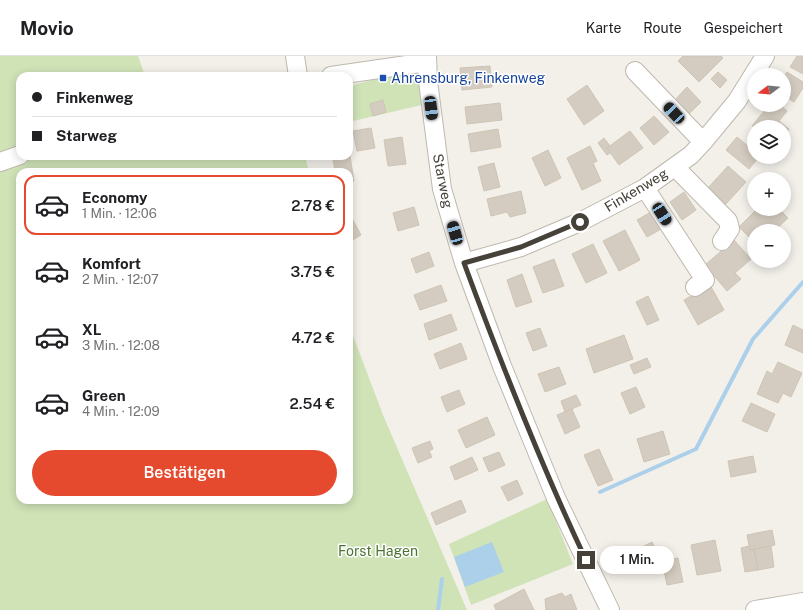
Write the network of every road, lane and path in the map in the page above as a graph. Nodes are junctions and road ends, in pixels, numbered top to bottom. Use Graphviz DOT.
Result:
graph roads {
  1 [pos="295,56"];
  2 [pos="765,56"];
  3 [pos="427,59"];
  4 [pos="635,71"];
  5 [pos="297,72"];
  6 [pos="353,72"];
  7 [pos="703,142"];
  8 [pos="16,156"];
  9 [pos="0,162"];
  10 [pos="674,166"];
  11 [pos="645,188"];
  12 [pos="722,241"];
  13 [pos="464,263"];
  14 [pos="695,286"];
  15 [pos="803,602"];
  16 [pos="610,610"];
  17 [pos="755,610"];
  1 -- 5 [label="street"];
  2 -- 7 [label="street, Finkenweg"];
  3 -- 6 [label="street"];
  3 -- 13 [label="street, Starweg"];
  4 -- 7 [label="street"];
  7 -- 10 [label="street, Finkenweg"];
  8 -- 9 [label="street"];
  10 -- 11 [label="street, Finkenweg"];
  10 -- 12 [label="street"];
  11 -- 13 [label="street, Finkenweg"];
  11 -- 14 [label="street"];
  13 -- 16 [label="street, Starweg"];
  15 -- 17 [label="street"];
}
